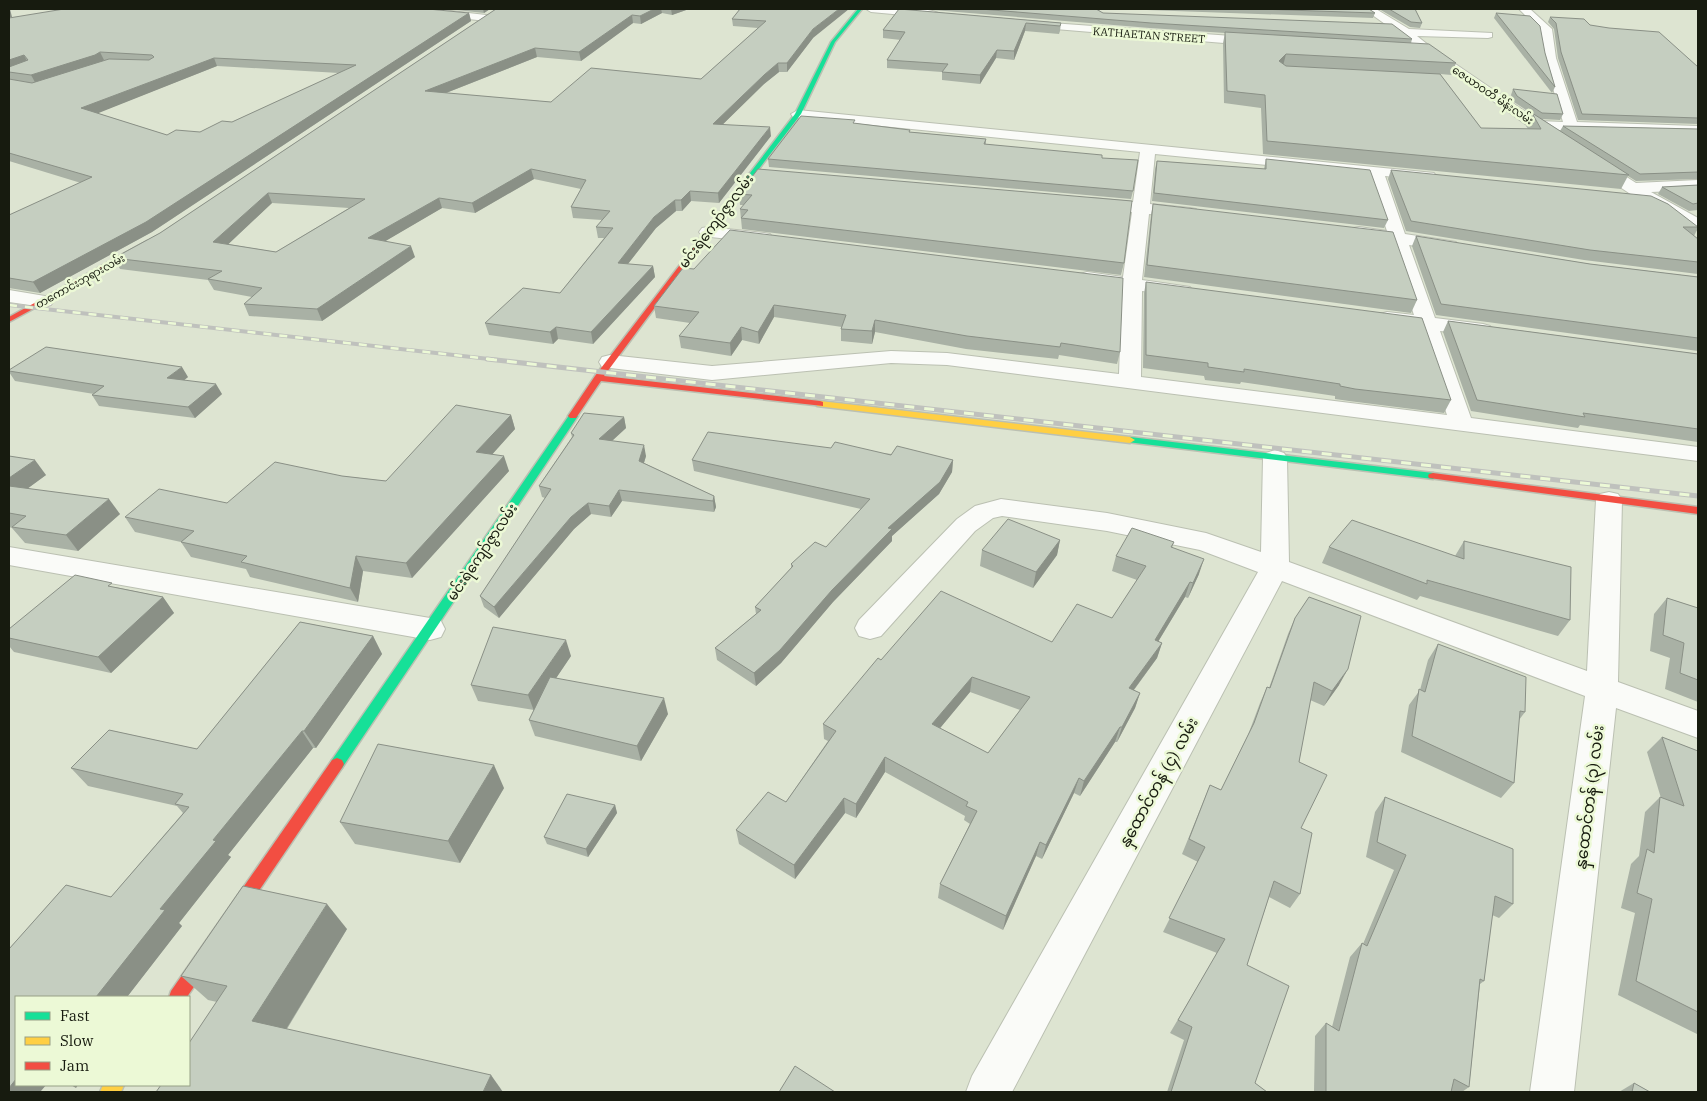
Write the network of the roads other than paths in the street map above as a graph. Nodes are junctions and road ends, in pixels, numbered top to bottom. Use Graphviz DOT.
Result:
graph roads {
  1 [pos="406,9"];
  2 [pos="860,9"];
  3 [pos="871,9"];
  4 [pos="1369,9"];
  5 [pos="1524,9"];
  6 [pos="490,15"];
  7 [pos="946,16"];
  8 [pos="1013,23"];
  9 [pos="1373,24"];
  10 [pos="1392,24"];
  11 [pos="470,29"];
  12 [pos="1406,32"];
  13 [pos="1488,35"];
  14 [pos="1273,43"];
  15 [pos="1409,50"];
  16 [pos="1428,51"];
  17 [pos="1445,81"];
  18 [pos="1473,82"];
  19 [pos="798,114"];
  20 [pos="1571,124"];
  21 [pos="1536,125"];
  22 [pos="1698,130"];
  23 [pos="1148,148"];
  24 [pos="1375,171"];
  25 [pos="753,172"];
  26 [pos="773,174"];
  27 [pos="1444,178"];
  28 [pos="1698,185"];
  29 [pos="1627,192"];
  30 [pos="1072,202"];
  31 [pos="1141,208"];
  32 [pos="1208,215"];
  33 [pos="1698,226"];
  34 [pos="1341,230"];
  35 [pos="708,232"];
  36 [pos="1397,237"];
  37 [pos="159,238"];
  38 [pos="786,241"];
  39 [pos="1465,248"];
  40 [pos="1073,276"];
  41 [pos="1132,284"];
  42 [pos="1201,294"];
  43 [pos="9,296"];
  44 [pos="44,300"];
  45 [pos="1369,315"];
  46 [pos="9,320"];
  47 [pos="1426,323"];
  48 [pos="1504,333"];
  49 [pos="604,370"];
  50 [pos="1130,382"];
  51 [pos="1462,425"];
  52 [pos="1698,454"];
  53 [pos="1275,458"];
  54 [pos="1609,500"];
  55 [pos="1698,511"];
  56 [pos="9,556"];
  57 [pos="1275,567"];
  58 [pos="870,628"];
  59 [pos="430,629"];
  60 [pos="1602,688"];
  61 [pos="1698,725"];
  62 [pos="178,996"];
  63 [pos="988,1092"];
  64 [pos="1552,1092"];
  1 -- 6 [label="street"];
  2 -- 19 [label="street, မင်းရဲကျော်ဇွာလမ်း"];
  3 -- 7 [label="street"];
  4 -- 10 [label="street, ဇေယာဝတီ မိန်းလမ်း"];
  5 -- 20 [label="street"];
  6 -- 11 [label="street"];
  8 -- 14 [label="street, KATHAETAN STREET"];
  9 -- 10 [label="street"];
  10 -- 12 [label="street, ဇေယာဝတီ မိန်းလမ်း"];
  12 -- 13 [label="street"];
  12 -- 16 [label="street, ဇေယာဝတီ မိန်းလမ်း"];
  15 -- 16 [label="street"];
  16 -- 18 [label="street, ဇေယာဝတီ မိန်းလမ်း"];
  17 -- 18 [label="street"];
  18 -- 21 [label="street, ဇေယာဝတီ မိန်းလမ်း"];
  19 -- 23 [label="street"];
  19 -- 25 [label="street, မင်းရဲကျော်ဇွာလမ်း"];
  20 -- 21 [label="street"];
  20 -- 22 [label="street"];
  21 -- 29 [label="street, ဇေယာဝတီ မိန်းလမ်း"];
  23 -- 24 [label="street"];
  23 -- 31 [label="street"];
  24 -- 27 [label="street"];
  24 -- 36 [label="street"];
  25 -- 26 [label="street"];
  25 -- 35 [label="street, မင်းရဲကျော်ဇွာလမ်း"];
  28 -- 29 [label="street"];
  29 -- 33 [label="street"];
  30 -- 31 [label="street"];
  31 -- 32 [label="street"];
  31 -- 41 [label="street"];
  34 -- 36 [label="street"];
  35 -- 38 [label="street"];
  35 -- 49 [label="street, မင်းရဲကျော်ဇွာလမ်း"];
  36 -- 39 [label="street"];
  36 -- 47 [label="street"];
  37 -- 44 [label="street, တကောင်းဘုရားလမ်း"];
  40 -- 41 [label="street"];
  41 -- 42 [label="street"];
  41 -- 50 [label="street"];
  43 -- 44 [label="street"];
  44 -- 46 [label="street, တကောင်းဘုရားလမ်း"];
  45 -- 47 [label="street"];
  47 -- 48 [label="street"];
  47 -- 51 [label="street"];
  49 -- 50 [label="street"];
  49 -- 53 [label="street"];
  49 -- 59 [label="street, မင်းရဲကျော်ဇွာလမ်း"];
  50 -- 51 [label="street"];
  51 -- 52 [label="street"];
  53 -- 54 [label="street"];
  53 -- 57 [label="street, နှထောင်တန် (၄) လမ်း"];
  54 -- 55 [label="street"];
  54 -- 60 [label="street, နှထောင်တန် (၃) လမ်း"];
  56 -- 59 [label="street"];
  57 -- 58 [label="street"];
  57 -- 60 [label="street"];
  57 -- 63 [label="street, နှထောင်တန် (၄) လမ်း"];
  59 -- 62 [label="street, မင်းရဲကျော်ဇွာလမ်း"];
  60 -- 61 [label="street"];
  60 -- 64 [label="street, နှထောင်တန် (၃) လမ်း"];
}
